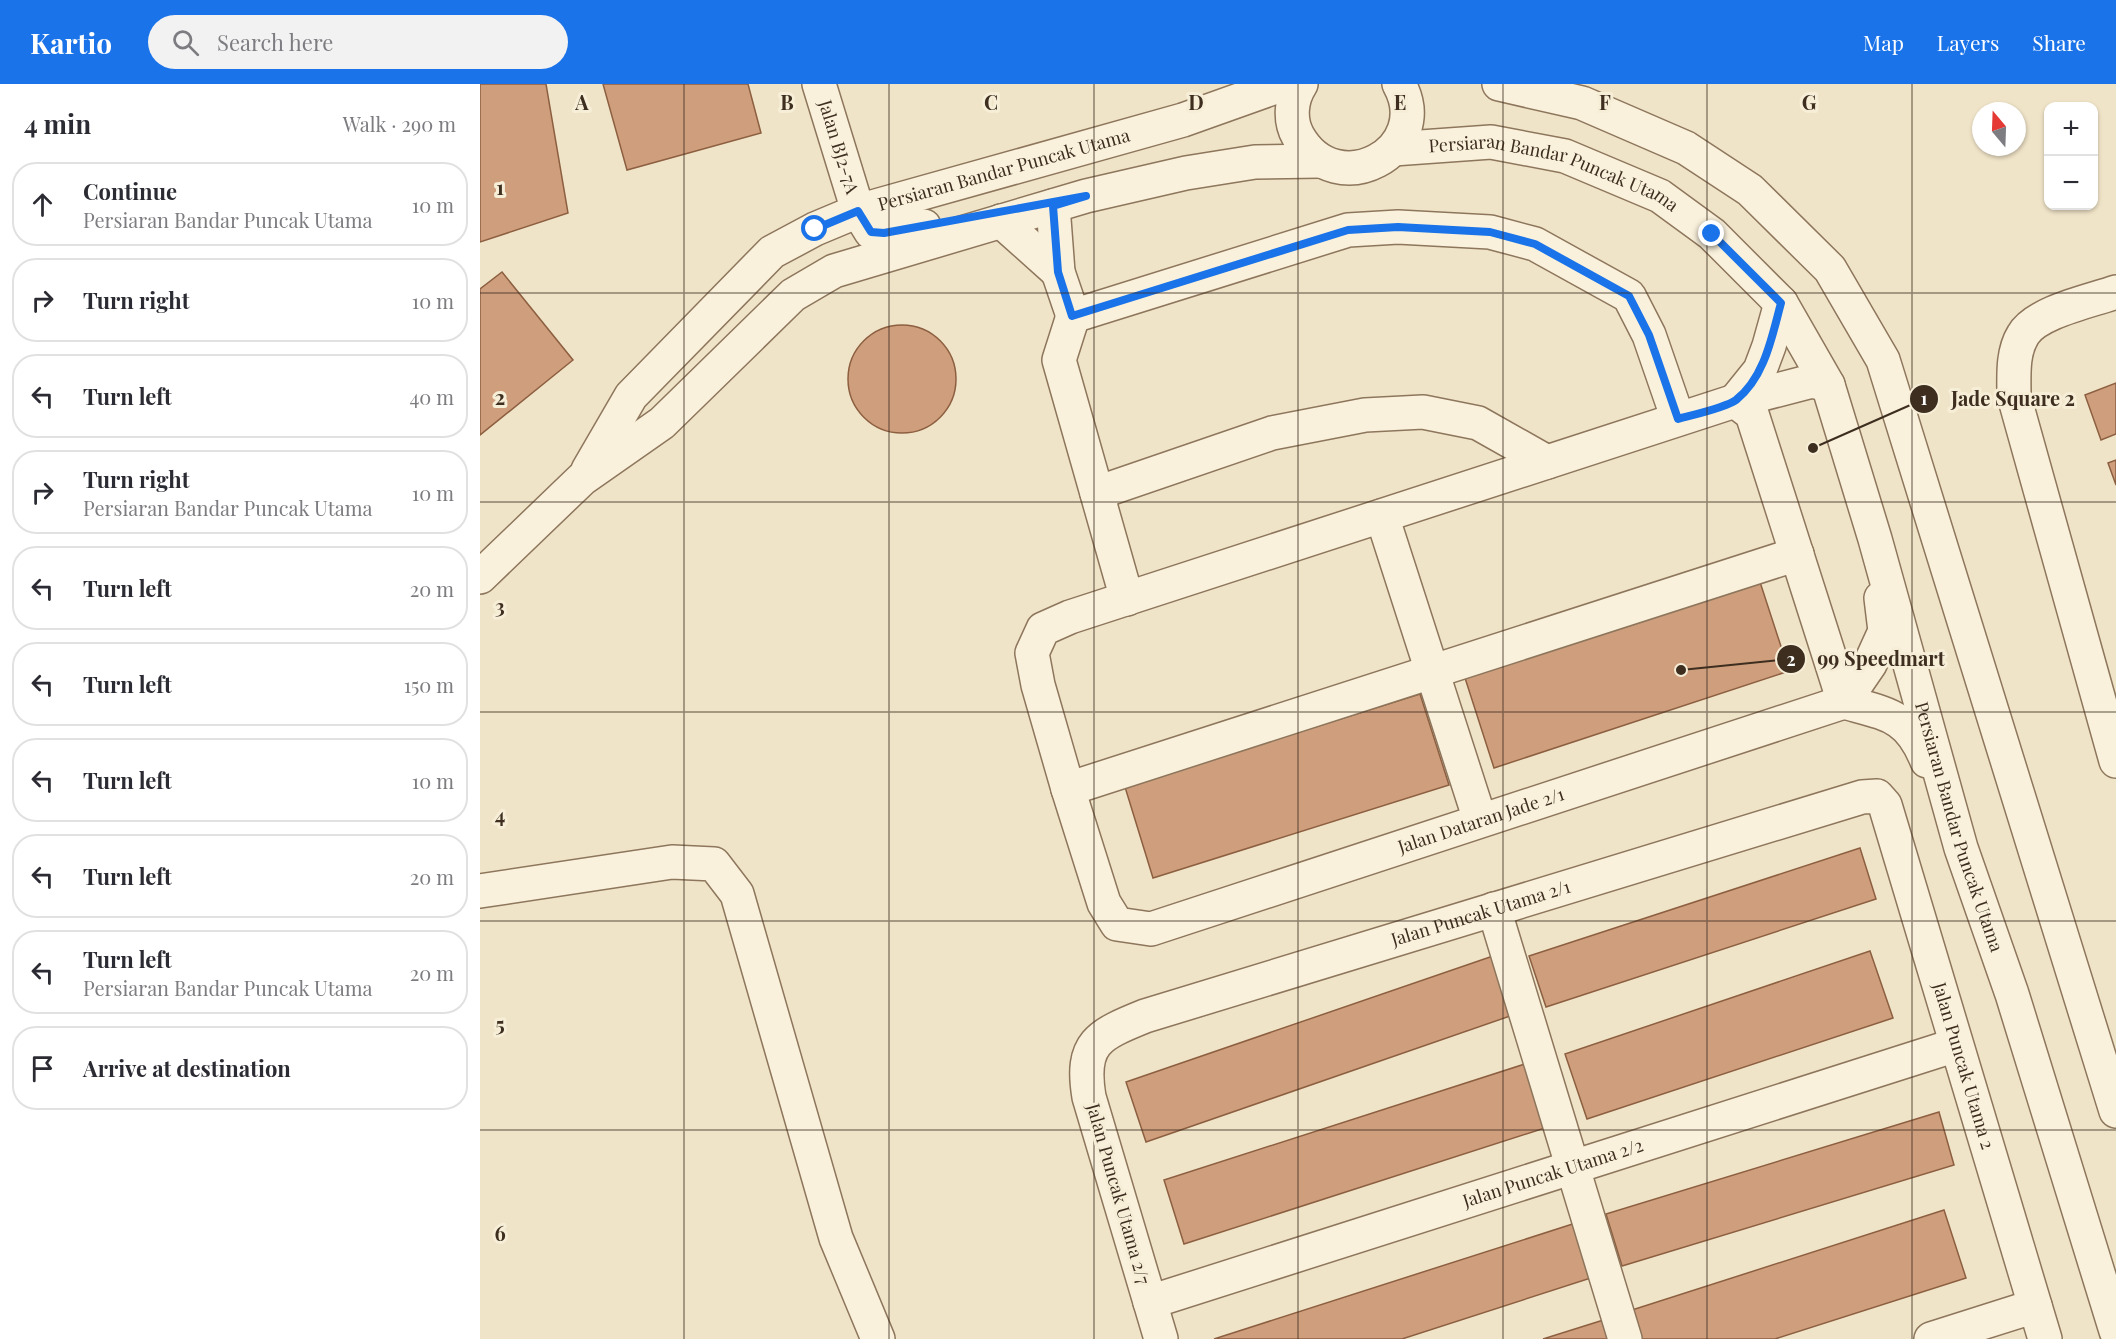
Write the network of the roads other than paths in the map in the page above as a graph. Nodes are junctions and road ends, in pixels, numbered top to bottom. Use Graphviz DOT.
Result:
graph roads {
  1 [pos="819,84"];
  2 [pos="1284,84"];
  3 [pos="1300,84"];
  4 [pos="1399,84"];
  5 [pos="1499,84"];
  6 [pos="1393,149"];
  7 [pos="1320,161"];
  8 [pos="1086,196"];
  9 [pos="1053,206"];
  10 [pos="858,211"];
  11 [pos="1001,221"];
  12 [pos="1058,272"];
  13 [pos="2116,292"];
  14 [pos="1781,303"];
  15 [pos="1072,316"];
  16 [pos="1828,385"];
  17 [pos="1736,401"];
  18 [pos="1678,419"];
  19 [pos="1547,462"];
  20 [pos="582,479"];
  21 [pos="1097,493"];
  22 [pos="1382,516"];
  23 [pos="1875,539"];
  24 [pos="1797,554"];
  25 [pos="480,577"];
  26 [pos="1127,598"];
  27 [pos="1432,672"];
  28 [pos="1844,702"];
  29 [pos="2116,761"];
  30 [pos="1068,789"];
  31 [pos="1877,796"];
  32 [pos="1480,820"];
  33 [pos="1961,848"];
  34 [pos="480,891"];
  35 [pos="1494,909"];
  36 [pos="1956,1045"];
  37 [pos="1091,1048"];
  38 [pos="2116,1111"];
  39 [pos="1573,1167"];
  40 [pos="1150,1302"];
  41 [pos="2035,1306"];
  42 [pos="2116,1331"];
  43 [pos="878,1339"];
  44 [pos="1161,1339"];
  45 [pos="1625,1339"];
  46 [pos="1930,1339"];
  47 [pos="2045,1339"];
  1 -- 10 [label="street, Jalan BJ2-7A"];
  2 -- 10 [label="street, Persiaran Bandar Puncak Utama"];
  3 -- 7 [label="street"];
  4 -- 6 [label="street"];
  5 -- 38 [label="street"];
  6 -- 7 [label="street, Persiaran Bandar Puncak Utama"];
  6 -- 14 [label="street, Persiaran Bandar Puncak Utama"];
  7 -- 8 [label="street, Persiaran Bandar Puncak Utama"];
  8 -- 9 [label="street, Persiaran Bandar Puncak Utama"];
  8 -- 10 [label="street"];
  9 -- 11 [label="street, Persiaran Bandar Puncak Utama"];
  9 -- 12 [label="street"];
  10 -- 20 [label="street, Persiaran Bandar Puncak Utama"];
  11 -- 12 [label="street"];
  11 -- 20 [label="street, Persiaran Bandar Puncak Utama"];
  12 -- 15 [label="street"];
  13 -- 29 [label="street"];
  14 -- 16 [label="street, Persiaran Bandar Puncak Utama"];
  14 -- 17 [label="street"];
  15 -- 18 [label="street"];
  15 -- 21 [label="street"];
  16 -- 17 [label="street"];
  16 -- 23 [label="street, Persiaran Bandar Puncak Utama"];
  17 -- 18 [label="street"];
  17 -- 24 [label="street"];
  18 -- 19 [label="street"];
  19 -- 21 [label="street"];
  19 -- 22 [label="street"];
  20 -- 25 [label="street, Persiaran Bandar Puncak Utama"];
  21 -- 26 [label="street"];
  22 -- 26 [label="street"];
  22 -- 27 [label="street"];
  23 -- 28 [label="street"];
  23 -- 33 [label="street, Persiaran Bandar Puncak Utama"];
  24 -- 27 [label="street"];
  24 -- 28 [label="street"];
  26 -- 30 [label="street"];
  27 -- 30 [label="street"];
  27 -- 32 [label="street"];
  28 -- 32 [label="street, Jalan Dataran Jade 2/1"];
  28 -- 33 [label="street"];
  30 -- 32 [label="street, Jalan Dataran Jade 2/1"];
  31 -- 35 [label="street, Jalan Puncak Utama 2/1"];
  31 -- 36 [label="street, Jalan Puncak Utama 2"];
  33 -- 42 [label="street, Persiaran Bandar Puncak Utama"];
  34 -- 43 [label="street"];
  35 -- 37 [label="street, Jalan Puncak Utama 2/1"];
  35 -- 39 [label="street"];
  36 -- 39 [label="street, Jalan Puncak Utama 2/2"];
  36 -- 41 [label="street, Jalan Puncak Utama 2"];
  37 -- 40 [label="street, Jalan Puncak Utama 2/7"];
  39 -- 40 [label="street, Jalan Puncak Utama 2/2"];
  39 -- 45 [label="street"];
  40 -- 44 [label="street, Jalan Puncak Utama 2/7"];
  41 -- 46 [label="street"];
  41 -- 47 [label="street, Jalan Puncak Utama 2"];
}
